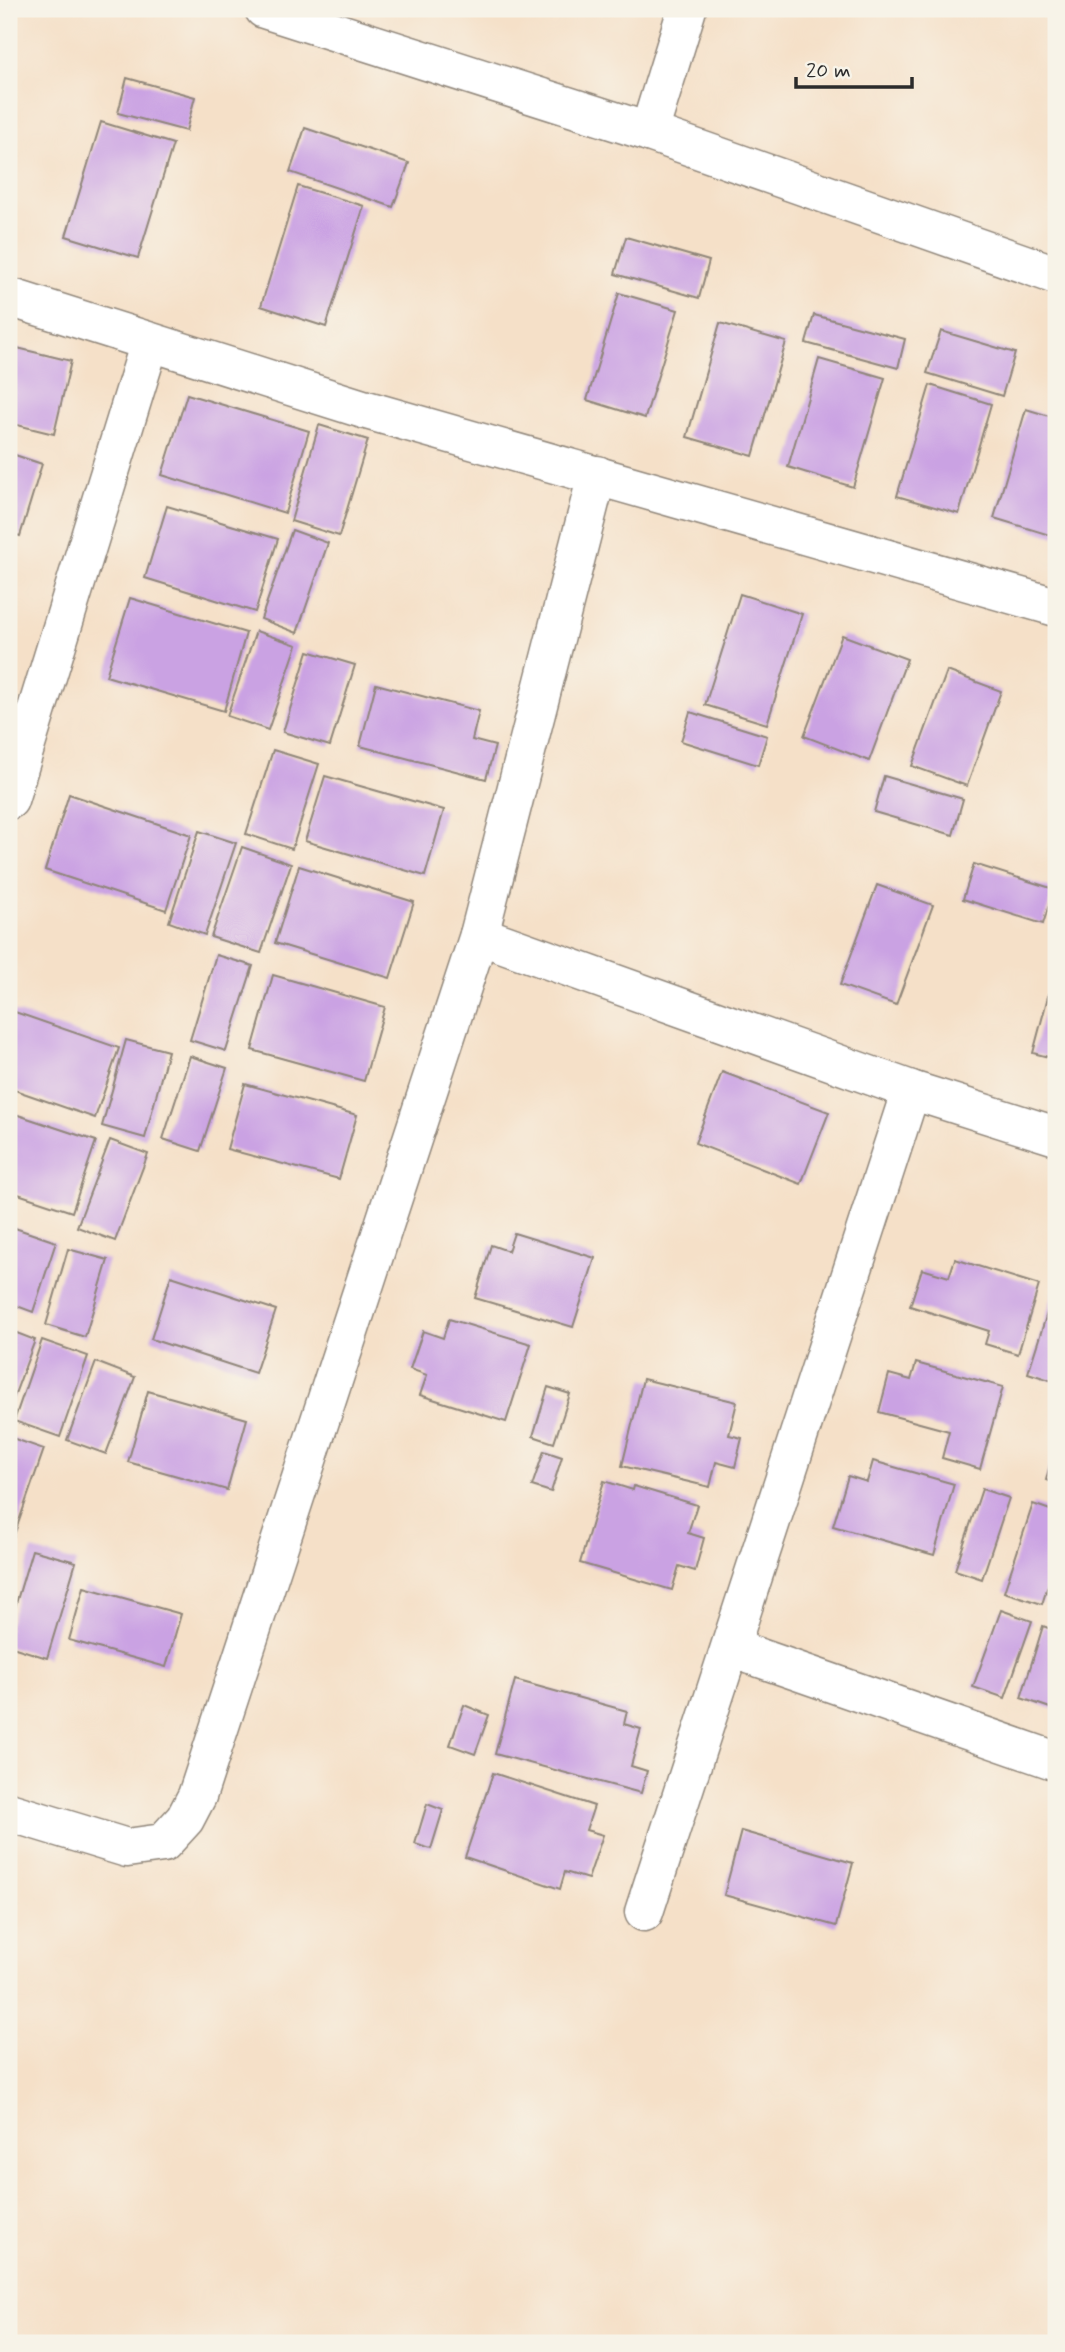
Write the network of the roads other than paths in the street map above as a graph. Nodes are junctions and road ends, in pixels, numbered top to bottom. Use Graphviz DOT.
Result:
graph roads {
  1 [pos="264,9"];
  2 [pos="687,9"];
  3 [pos="649,132"];
  4 [pos="1056,275"];
  5 [pos="9,297"];
  6 [pos="150,342"];
  7 [pos="597,475"];
  8 [pos="1056,607"];
  9 [pos="9,800"];
  10 [pos="479,935"];
  11 [pos="911,1090"];
  12 [pos="1056,1136"];
  13 [pos="731,1648"];
  14 [pos="1056,1762"];
  15 [pos="9,1812"];
  16 [pos="644,1912"];
  1 -- 3 [label="street"];
  2 -- 3 [label="street"];
  3 -- 4 [label="street"];
  5 -- 6 [label="street"];
  6 -- 7 [label="street"];
  6 -- 9 [label="street"];
  7 -- 8 [label="street"];
  7 -- 10 [label="street"];
  10 -- 11 [label="street"];
  10 -- 15 [label="street"];
  11 -- 12 [label="street"];
  11 -- 13 [label="street"];
  13 -- 14 [label="street"];
  13 -- 16 [label="street"];
}
